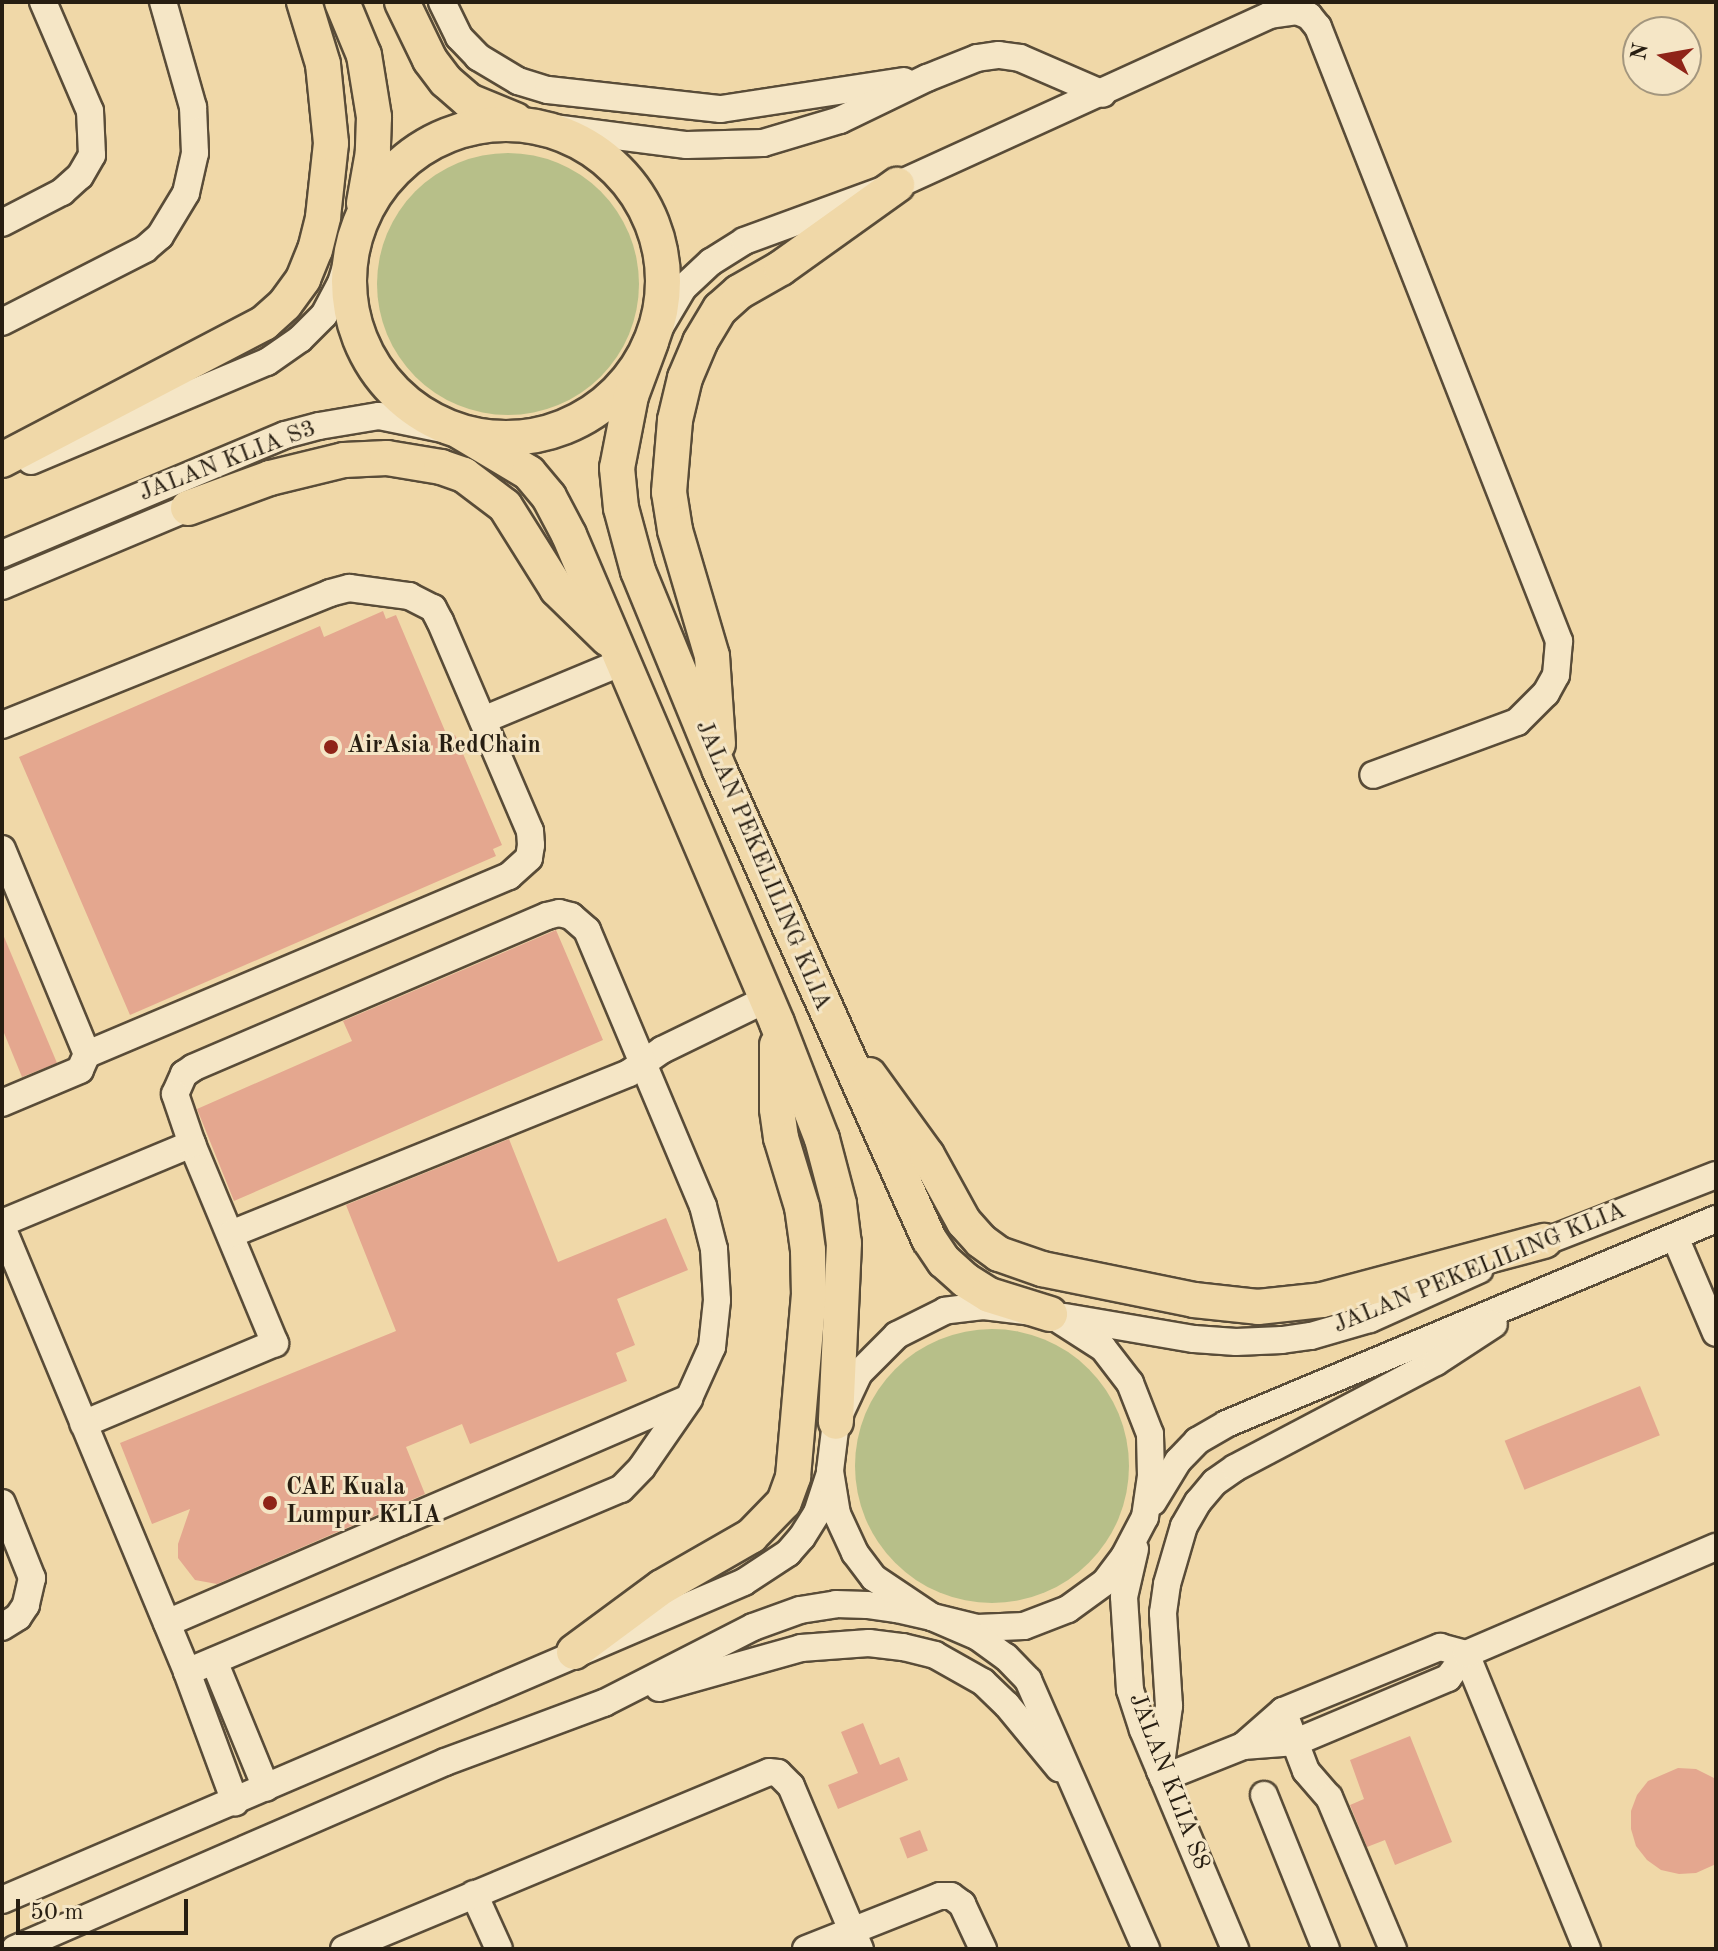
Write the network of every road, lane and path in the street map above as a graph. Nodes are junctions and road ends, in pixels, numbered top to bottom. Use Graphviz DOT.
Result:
graph roads {
  1 [pos="43,2"];
  2 [pos="163,2"];
  3 [pos="304,2"];
  4 [pos="342,2"];
  5 [pos="402,2"];
  6 [pos="442,2"];
  7 [pos="927,78"];
  8 [pos="1103,94"];
  9 [pos="538,126"];
  10 [pos="897,185"];
  11 [pos="2,223"];
  12 [pos="357,231"];
  13 [pos="2,322"];
  14 [pos="651,342"];
  15 [pos="462,433"];
  16 [pos="2,460"];
  17 [pos="2,473"];
  18 [pos="188,508"];
  19 [pos="2,554"];
  20 [pos="49,566"];
  21 [pos="2,586"];
  22 [pos="2,600"];
  23 [pos="618,653"];
  24 [pos="483,720"];
  25 [pos="2,725"];
  26 [pos="720,771"];
  27 [pos="1373,775"];
  28 [pos="2,849"];
  29 [pos="772,1011"];
  30 [pos="828,1019"];
  31 [pos="87,1054"];
  32 [pos="642,1065"];
  33 [pos="2,1103"];
  34 [pos="192,1144"];
  35 [pos="1716,1175"];
  36 [pos="1716,1219"];
  37 [pos="2,1225"];
  38 [pos="231,1234"];
  39 [pos="1675,1237"];
  40 [pos="1544,1241"];
  41 [pos="1548,1288"];
  42 [pos="1050,1314"];
  43 [pos="1716,1333"];
  44 [pos="689,1398"];
  45 [pos="836,1422"];
  46 [pos="83,1424"];
  47 [pos="830,1471"];
  48 [pos="2,1503"];
  49 [pos="1145,1517"];
  50 [pos="1716,1547"];
  51 [pos="932,1617"];
  52 [pos="167,1623"];
  53 [pos="2,1627"];
  54 [pos="574,1652"];
  55 [pos="1466,1654"];
  56 [pos="214,1661"];
  57 [pos="187,1672"];
  58 [pos="604,1703"];
  59 [pos="1283,1711"];
  60 [pos="1296,1742"];
  61 [pos="1243,1746"];
  62 [pos="1162,1775"];
  63 [pos="266,1788"];
  64 [pos="1076,1789"];
  65 [pos="1264,1795"];
  66 [pos="235,1802"];
  67 [pos="474,1894"];
  68 [pos="2,1900"];
  69 [pos="856,1939"];
  70 [pos="15,1949"];
  71 [pos="344,1949"];
  72 [pos="499,1949"];
  73 [pos="806,1949"];
  74 [pos="983,1949"];
  75 [pos="1146,1949"];
  76 [pos="1235,1949"];
  77 [pos="1326,1949"];
  78 [pos="1393,1949"];
  79 [pos="1587,1949"];
  1 -- 11 [label="street"];
  2 -- 13 [label="street"];
  3 -- 16 [label="main road"];
  4 -- 12 [label="main road, JALAN PEKELILING KLIA"];
  5 -- 9 [label="main road, JALAN PEKELILING KLIA"];
  6 -- 7 [label="street"];
  7 -- 8 [label="street"];
  7 -- 9 [label="street"];
  8 -- 10 [label="street"];
  8 -- 27 [label="street"];
  9 -- 12 [label="main road, JALAN PEKELILING KLIA"];
  9 -- 14 [label="main road, JALAN PEKELILING KLIA"];
  10 -- 14 [label="street"];
  10 -- 26 [label="main road"];
  12 -- 15 [label="main road, JALAN PEKELILING KLIA"];
  12 -- 17 [label="street"];
  14 -- 15 [label="main road, JALAN PEKELILING KLIA"];
  14 -- 26 [label="main road, JALAN PEKELILING KLIA"];
  15 -- 19 [label="street, JALAN KLIA S3"];
  15 -- 23 [label="main road, JALAN PEKELILING KLIA"];
  18 -- 20 [label="street"];
  18 -- 23 [label="main road"];
  20 -- 21 [label="street"];
  20 -- 22 [label="street"];
  23 -- 24 [label="street"];
  23 -- 29 [label="main road, JALAN PEKELILING KLIA"];
  24 -- 25 [label="street"];
  24 -- 31 [label="street"];
  26 -- 30 [label="main road, JALAN PEKELILING KLIA"];
  28 -- 31 [label="street"];
  29 -- 32 [label="street"];
  29 -- 45 [label="main road, JALAN PEKELILING KLIA"];
  29 -- 54 [label="main road"];
  30 -- 40 [label="main road"];
  30 -- 42 [label="main road, JALAN PEKELILING KLIA"];
  31 -- 33 [label="street"];
  32 -- 34 [label="street"];
  32 -- 38 [label="street"];
  32 -- 44 [label="street"];
  34 -- 37 [label="street"];
  34 -- 38 [label="street"];
  35 -- 40 [label="street, JALAN PEKELILING KLIA"];
  36 -- 39 [label="street, JALAN PEKELILING KLIA"];
  37 -- 46 [label="street"];
  38 -- 46 [label="street"];
  39 -- 41 [label="street, JALAN PEKELILING KLIA"];
  39 -- 43 [label="street"];
  40 -- 42 [label="street, JALAN PEKELILING KLIA"];
  41 -- 49 [label="street, JALAN PEKELILING KLIA"];
  41 -- 62 [label="street"];
  42 -- 45 [label="street, JALAN PEKELILING KLIA"];
  42 -- 49 [label="street, JALAN PEKELILING KLIA"];
  44 -- 52 [label="street"];
  44 -- 56 [label="street"];
  45 -- 47 [label="street, JALAN PEKELILING KLIA"];
  46 -- 52 [label="street"];
  47 -- 51 [label="street, JALAN PEKELILING KLIA"];
  47 -- 54 [label="street"];
  48 -- 53 [label="street"];
  49 -- 51 [label="street, JALAN PEKELILING KLIA"];
  49 -- 62 [label="street, JALAN KLIA S8"];
  50 -- 55 [label="street"];
  51 -- 58 [label="street"];
  51 -- 64 [label="street"];
  52 -- 57 [label="street"];
  54 -- 63 [label="street"];
  55 -- 59 [label="street"];
  55 -- 60 [label="street"];
  55 -- 79 [label="street"];
  56 -- 57 [label="street"];
  56 -- 63 [label="street"];
  57 -- 66 [label="street"];
  58 -- 64 [label="street"];
  58 -- 70 [label="street"];
  59 -- 60 [label="street"];
  59 -- 61 [label="street"];
  60 -- 61 [label="street"];
  60 -- 78 [label="street"];
  61 -- 62 [label="street"];
  62 -- 76 [label="street, JALAN KLIA S8"];
  63 -- 66 [label="street"];
  64 -- 75 [label="street"];
  65 -- 77 [label="street"];
  66 -- 68 [label="street"];
  67 -- 69 [label="street"];
  67 -- 71 [label="street"];
  67 -- 72 [label="street"];
  69 -- 73 [label="street"];
  69 -- 74 [label="street"];
}
